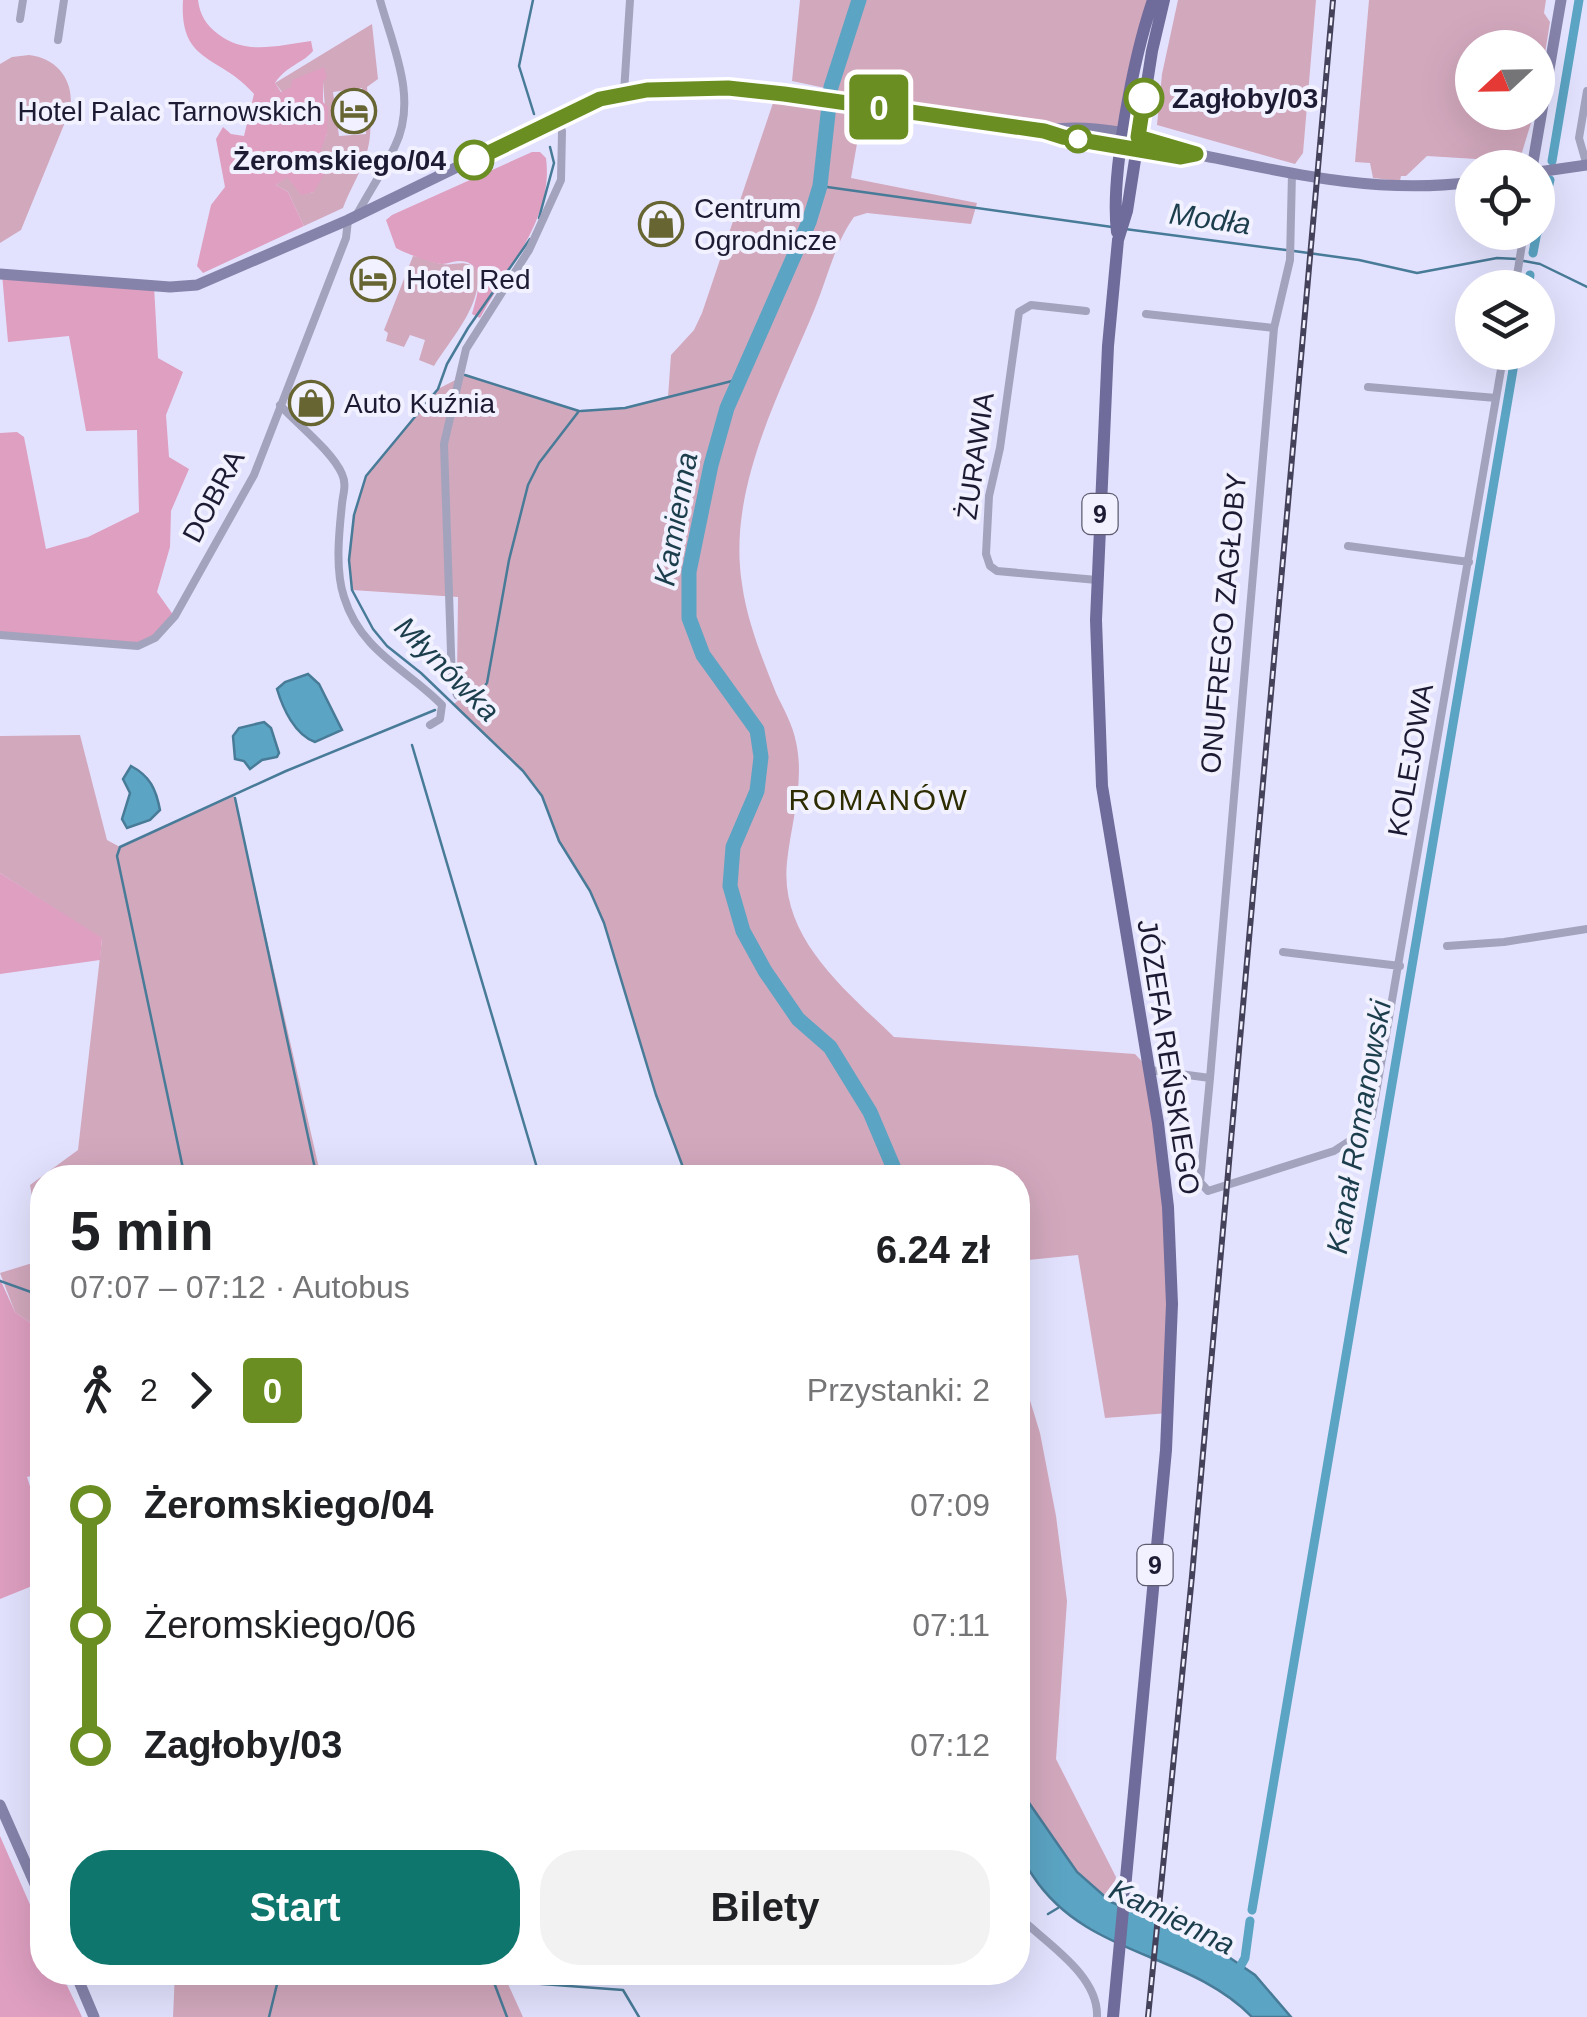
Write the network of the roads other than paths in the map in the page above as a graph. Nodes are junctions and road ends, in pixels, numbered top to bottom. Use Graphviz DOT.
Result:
graph roads {
  1 [pos="23,0"];
  2 [pos="64,0"];
  3 [pos="380,0"];
  4 [pos="630,0"];
  5 [pos="1153,0"];
  6 [pos="1164,0"];
  7 [pos="1561,0"];
  8 [pos="20,19"];
  9 [pos="58,40"];
  10 [pos="1587,91"];
  11 [pos="624,92"];
  12 [pos="557,118"];
  13 [pos="1130,142"];
  14 [pos="1538,150"];
  15 [pos="1587,165"];
  16 [pos="1555,168"];
  17 [pos="1292,173"];
  18 [pos="375,180"];
  19 [pos="1455,183"];
  20 [pos="393,198"];
  21 [pos="352,218"];
  22 [pos="0,274"];
  23 [pos="1086,311"];
  24 [pos="1146,314"];
  25 [pos="1274,328"];
  26 [pos="1501,370"];
  27 [pos="1368,387"];
  28 [pos="1496,398"];
  29 [pos="280,405"];
  30 [pos="1348,546"];
  31 [pos="1470,562"];
  32 [pos="1097,580"];
  33 [pos="0,635"];
  34 [pos="457,695"];
  35 [pos="430,725"];
  36 [pos="1587,929"];
  37 [pos="1447,946"];
  38 [pos="1282,952"];
  39 [pos="1400,966"];
  40 [pos="1150,1070"];
  41 [pos="1210,1078"];
  42 [pos="1204,1189"];
  43 [pos="0,1804"];
  44 [pos="30,1873"];
  45 [pos="1030,1927"];
  46 [pos="80,1985"];
  47 [pos="94,2017"];
  48 [pos="1096,2017"];
  49 [pos="1113,2017"];
  1 -- 8 [label="street"];
  2 -- 9 [label="street"];
  3 -- 18 [label="street, DOBRA"];
  4 -- 11 [label="street"];
  5 -- 13 [label="main road, 9"];
  6 -- 13 [label="main road, 9"];
  7 -- 14 [label="street"];
  10 -- 15 [label="street"];
  11 -- 12 [label="street"];
  11 -- 13 [label="street"];
  12 -- 20 [label="street"];
  12 -- 34 [label="street"];
  13 -- 17 [label="street"];
  13 -- 32 [label="main road, JÓZEFA REŃSKIEGO / 9"];
  15 -- 16 [label="street"];
  17 -- 19 [label="street"];
  17 -- 25 [label="street, ONUFREGO ZAGŁOBY"];
  18 -- 20 [label="street"];
  18 -- 21 [label="street, DOBRA"];
  20 -- 21 [label="street"];
  21 -- 22 [label="street"];
  21 -- 29 [label="street, DOBRA"];
  23 -- 32 [label="street, ŻURAWIA"];
  24 -- 25 [label="street"];
  25 -- 41 [label="street, ONUFREGO ZAGŁOBY"];
  26 -- 28 [label="street, KOLEJOWA"];
  27 -- 28 [label="street"];
  28 -- 31 [label="street, KOLEJOWA"];
  29 -- 33 [label="street, DOBRA"];
  29 -- 35 [label="street"];
  30 -- 31 [label="street"];
  31 -- 39 [label="street, KOLEJOWA"];
  32 -- 40 [label="main road, JÓZEFA REŃSKIEGO / 9"];
  36 -- 37 [label="street"];
  38 -- 39 [label="street"];
  39 -- 42 [label="street, KOLEJOWA"];
  40 -- 41 [label="street"];
  40 -- 49 [label="main road, JÓZEFA REŃSKIEGO / 9"];
  41 -- 42 [label="street, ONUFREGO ZAGŁOBY"];
  43 -- 44 [label="street"];
  45 -- 48 [label="street"];
  46 -- 47 [label="street"];
}
